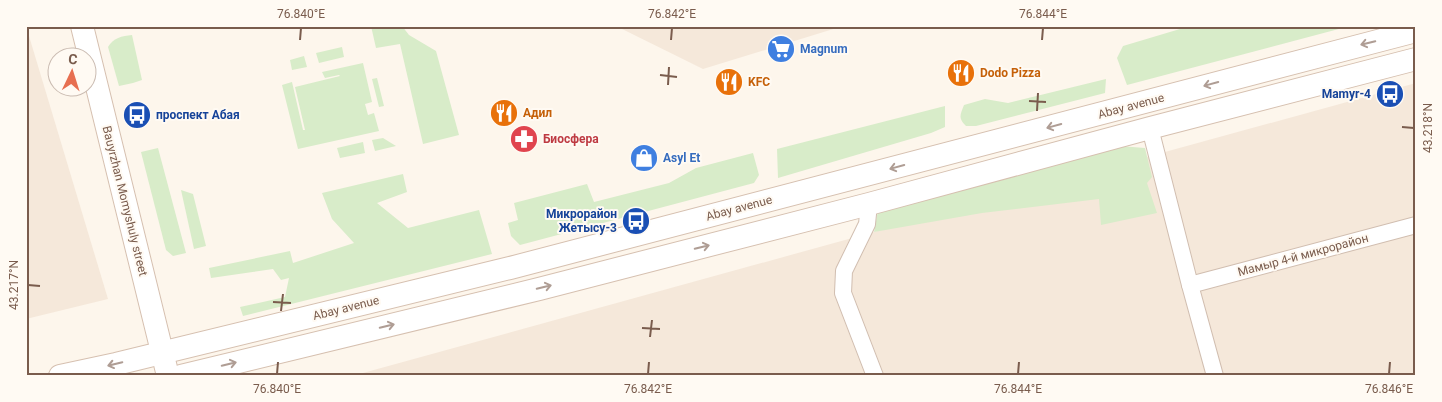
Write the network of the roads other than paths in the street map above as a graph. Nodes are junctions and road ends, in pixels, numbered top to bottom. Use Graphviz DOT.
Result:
graph roads {
  1 [pos="82,26"];
  2 [pos="1416,31"];
  3 [pos="1416,59"];
  4 [pos="1150,128"];
  5 [pos="869,204"];
  6 [pos="1416,224"];
  7 [pos="1190,285"];
  8 [pos="162,352"];
  9 [pos="60,376"];
  10 [pos="168,376"];
  11 [pos="181,376"];
  12 [pos="875,376"];
  13 [pos="1215,376"];
  1 -- 8 [label="main road, Bauyrzhan Momyshuly street"];
  2 -- 8 [label="main road, Abay avenue, one-way"];
  3 -- 4 [label="main road"];
  4 -- 5 [label="main road"];
  4 -- 7 [label="street"];
  11 -- 5 [label="main road, one-way"];
  5 -- 12 [label="street"];
  6 -- 7 [label="street, Мамыр 4-й микрорайон"];
  7 -- 13 [label="street"];
  8 -- 9 [label="main road, Abay avenue, one-way"];
  8 -- 10 [label="main road, Bauyrzhan Momyshuly street"];
}
